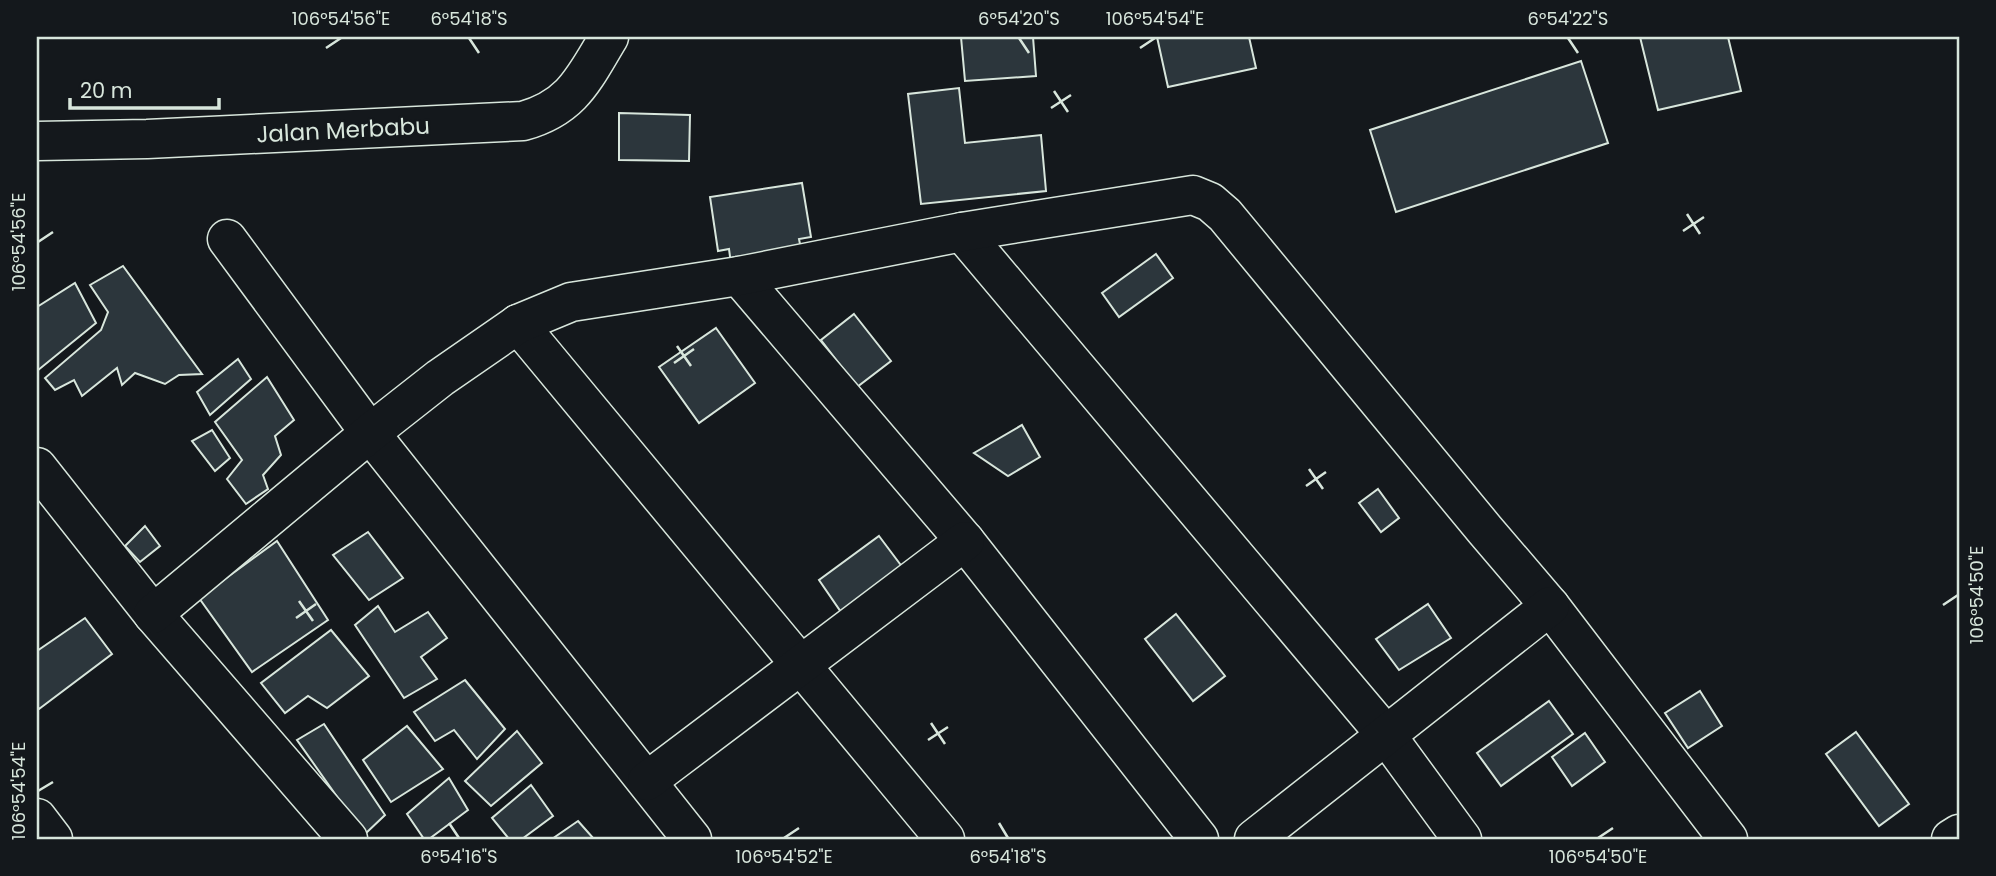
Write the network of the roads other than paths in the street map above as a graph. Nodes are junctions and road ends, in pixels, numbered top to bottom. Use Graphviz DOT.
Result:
graph roads {
  1 [pos="609,37"];
  2 [pos="37,141"];
  3 [pos="962,232"];
  4 [pos="226,239"];
  5 [pos="739,276"];
  6 [pos="517,324"];
  7 [pos="370,433"];
  8 [pos="37,467"];
  9 [pos="965,541"];
  10 [pos="1550,606"];
  11 [pos="153,614"];
  12 [pos="802,666"];
  13 [pos="1386,735"];
  14 [pos="647,781"];
  15 [pos="37,818"];
  16 [pos="1959,834"];
  17 [pos="53,839"];
  18 [pos="348,839"];
  19 [pos="692,839"];
  20 [pos="945,839"];
  21 [pos="1199,839"];
  22 [pos="1254,839"];
  23 [pos="1462,839"];
  24 [pos="1728,839"];
  25 [pos="1951,839"];
  1 -- 2 [label="street, Jalan Merbabu"];
  3 -- 5 [label="street"];
  3 -- 10 [label="street"];
  3 -- 13 [label="street"];
  4 -- 7 [label="street"];
  5 -- 6 [label="street"];
  5 -- 9 [label="street"];
  6 -- 7 [label="street"];
  6 -- 12 [label="street"];
  7 -- 11 [label="street"];
  7 -- 14 [label="street"];
  8 -- 11 [label="street"];
  9 -- 12 [label="street"];
  9 -- 21 [label="street"];
  10 -- 13 [label="street"];
  10 -- 24 [label="street"];
  11 -- 18 [label="street"];
  12 -- 14 [label="street"];
  12 -- 20 [label="street"];
  13 -- 22 [label="street"];
  13 -- 23 [label="street"];
  14 -- 19 [label="street"];
  15 -- 17 [label="street"];
  16 -- 25 [label="street"];
}
